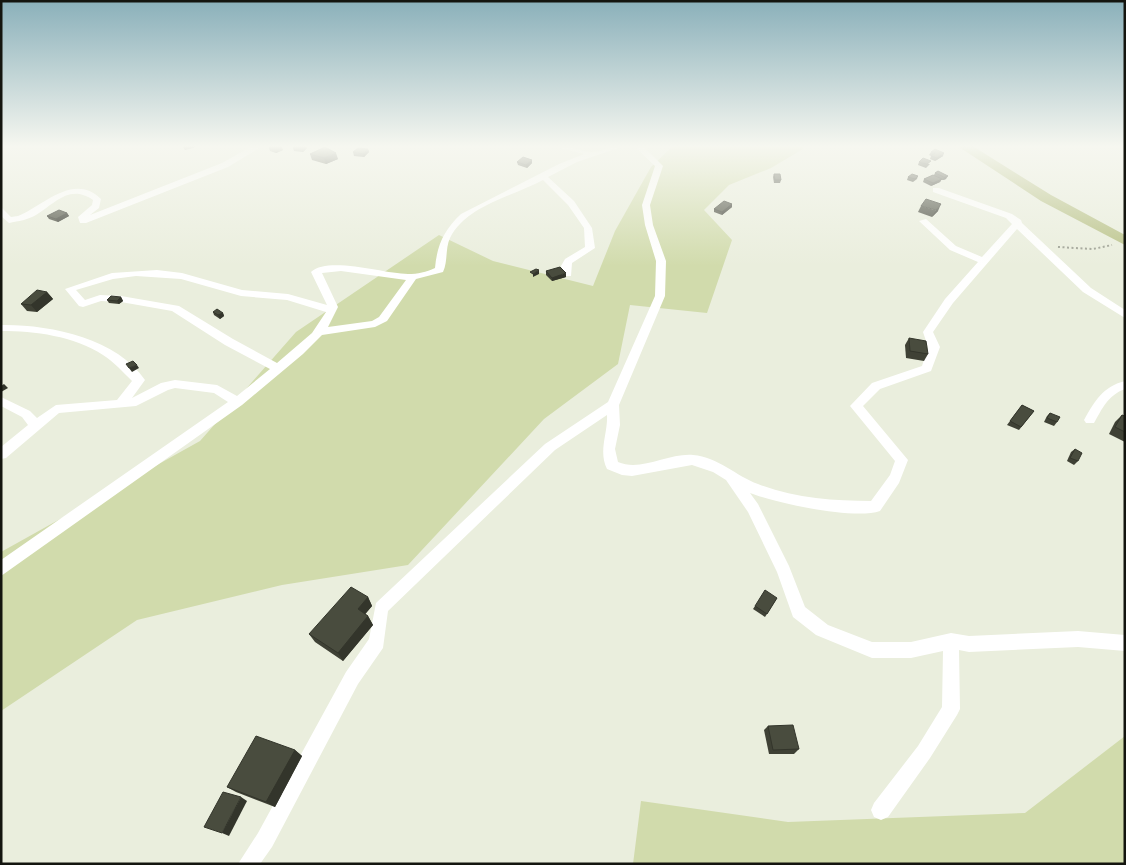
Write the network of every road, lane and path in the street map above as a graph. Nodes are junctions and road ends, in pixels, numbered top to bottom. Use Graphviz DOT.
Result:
graph roads {
  1 [pos="173,185"];
  2 [pos="523,185"];
  3 [pos="553,185"];
  4 [pos="653,185"];
  5 [pos="1026,185"];
  6 [pos="1046,185"];
  7 [pos="936,190"];
  8 [pos="1,210"];
  9 [pos="922,221"];
  10 [pos="1018,222"];
  11 [pos="1124,237"];
  12 [pos="1042,246"];
  13 [pos="984,261"];
  14 [pos="568,274"];
  15 [pos="413,276"];
  16 [pos="332,310"];
  17 [pos="1125,315"];
  18 [pos="1,328"];
  19 [pos="317,332"];
  20 [pos="278,368"];
  21 [pos="1125,385"];
  22 [pos="1,400"];
  23 [pos="238,402"];
  24 [pos="121,404"];
  25 [pos="613,405"];
  26 [pos="1090,420"];
  27 [pos="36,426"];
  28 [pos="1,454"];
  29 [pos="731,476"];
  30 [pos="1,569"];
  31 [pos="951,641"];
  32 [pos="1125,643"];
  33 [pos="881,810"];
  34 [pos="248,864"];
  1 -- 8 [label="street"];
  2 -- 15 [label="street"];
  3 -- 14 [label="street"];
  4 -- 25 [label="street"];
  5 -- 11 [label="main road"];
  6 -- 11 [label="main road"];
  7 -- 10 [label="street"];
  9 -- 13 [label="street"];
  10 -- 12 [label="street"];
  10 -- 13 [label="street"];
  11 -- 12 [label="path"];
  12 -- 17 [label="street"];
  13 -- 29 [label="street"];
  15 -- 16 [label="street"];
  15 -- 19 [label="street"];
  16 -- 19 [label="street"];
  16 -- 20 [label="street"];
  18 -- 24 [label="street"];
  19 -- 20 [label="street"];
  20 -- 23 [label="street"];
  21 -- 26 [label="street"];
  22 -- 27 [label="street"];
  23 -- 24 [label="street"];
  23 -- 30 [label="street"];
  24 -- 27 [label="street"];
  25 -- 29 [label="street"];
  25 -- 34 [label="street"];
  27 -- 28 [label="street"];
  29 -- 31 [label="street"];
  31 -- 32 [label="street"];
  31 -- 33 [label="street"];
}
